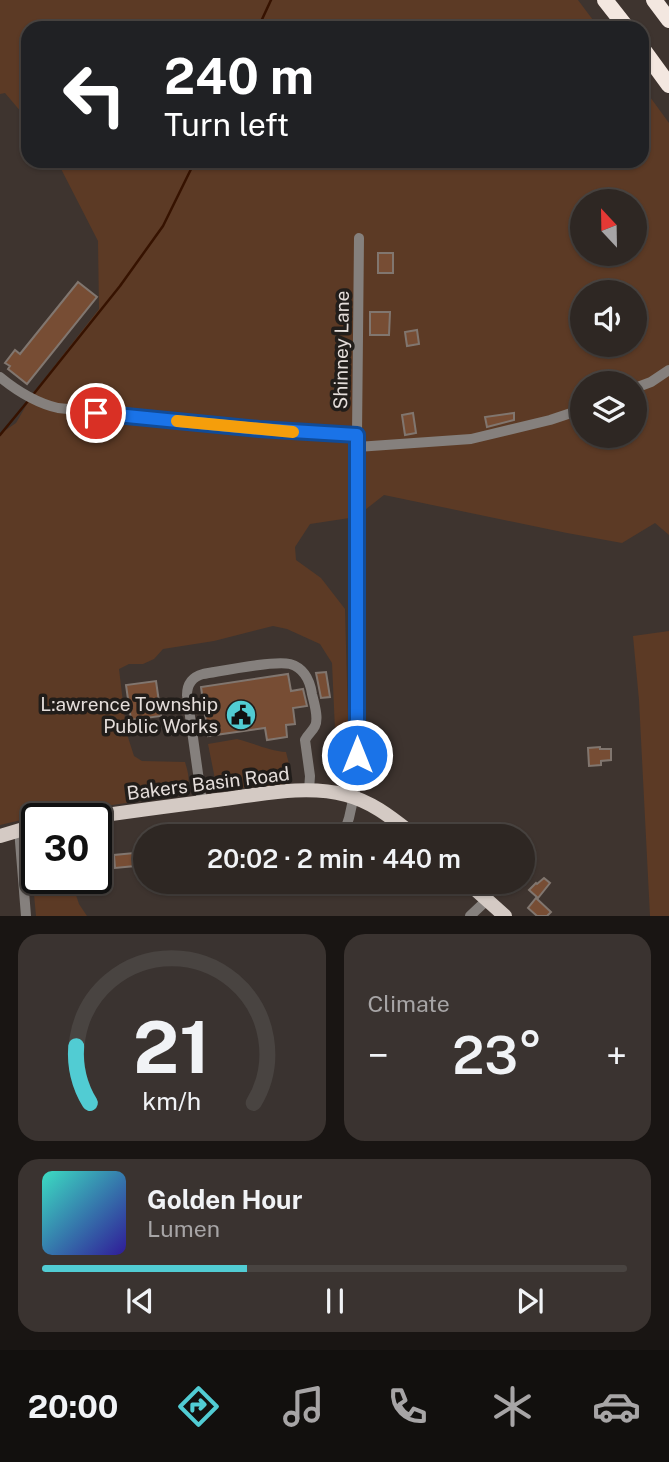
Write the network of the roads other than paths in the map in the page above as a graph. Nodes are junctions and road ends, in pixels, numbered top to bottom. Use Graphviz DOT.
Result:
graph roads {
  1 [pos="604,0"];
  2 [pos="655,0"];
  3 [pos="669,19"];
  4 [pos="620,21"];
  5 [pos="649,58"];
  6 [pos="669,85"];
  7 [pos="359,238"];
  8 [pos="669,370"];
  9 [pos="0,377"];
  10 [pos="647,384"];
  11 [pos="570,413"];
  12 [pos="357,435"];
  13 [pos="357,447"];
  14 [pos="309,790"];
  15 [pos="354,797"];
  16 [pos="202,802"];
  17 [pos="112,814"];
  18 [pos="346,824"];
  19 [pos="400,824"];
  20 [pos="19,829"];
  21 [pos="0,836"];
  22 [pos="480,894"];
  23 [pos="487,900"];
  24 [pos="26,916"];
  25 [pos="470,916"];
  26 [pos="505,916"];
  1 -- 4 [label="highway"];
  2 -- 3 [label="highway"];
  5 -- 6 [label="highway"];
  7 -- 12 [label="street, Shinney Lane"];
  8 -- 10 [label="street"];
  9 -- 12 [label="street"];
  11 -- 13 [label="street"];
  12 -- 13 [label="street, Shinney Lane"];
  13 -- 15 [label="street, Shinney Lane"];
  14 -- 15 [label="main road, Bakers Basin Road"];
  14 -- 16 [label="main road, Bakers Basin Road"];
  14 -- 16 [label="street"];
  15 -- 18 [label="street, Shinney Lane"];
  15 -- 19 [label="main road, Bakers Basin Road"];
  16 -- 17 [label="main road, Bakers Basin Road"];
  20 -- 21 [label="main road"];
  20 -- 24 [label="street"];
  22 -- 23 [label="main road"];
  23 -- 25 [label="street"];
  23 -- 26 [label="main road"];
}
